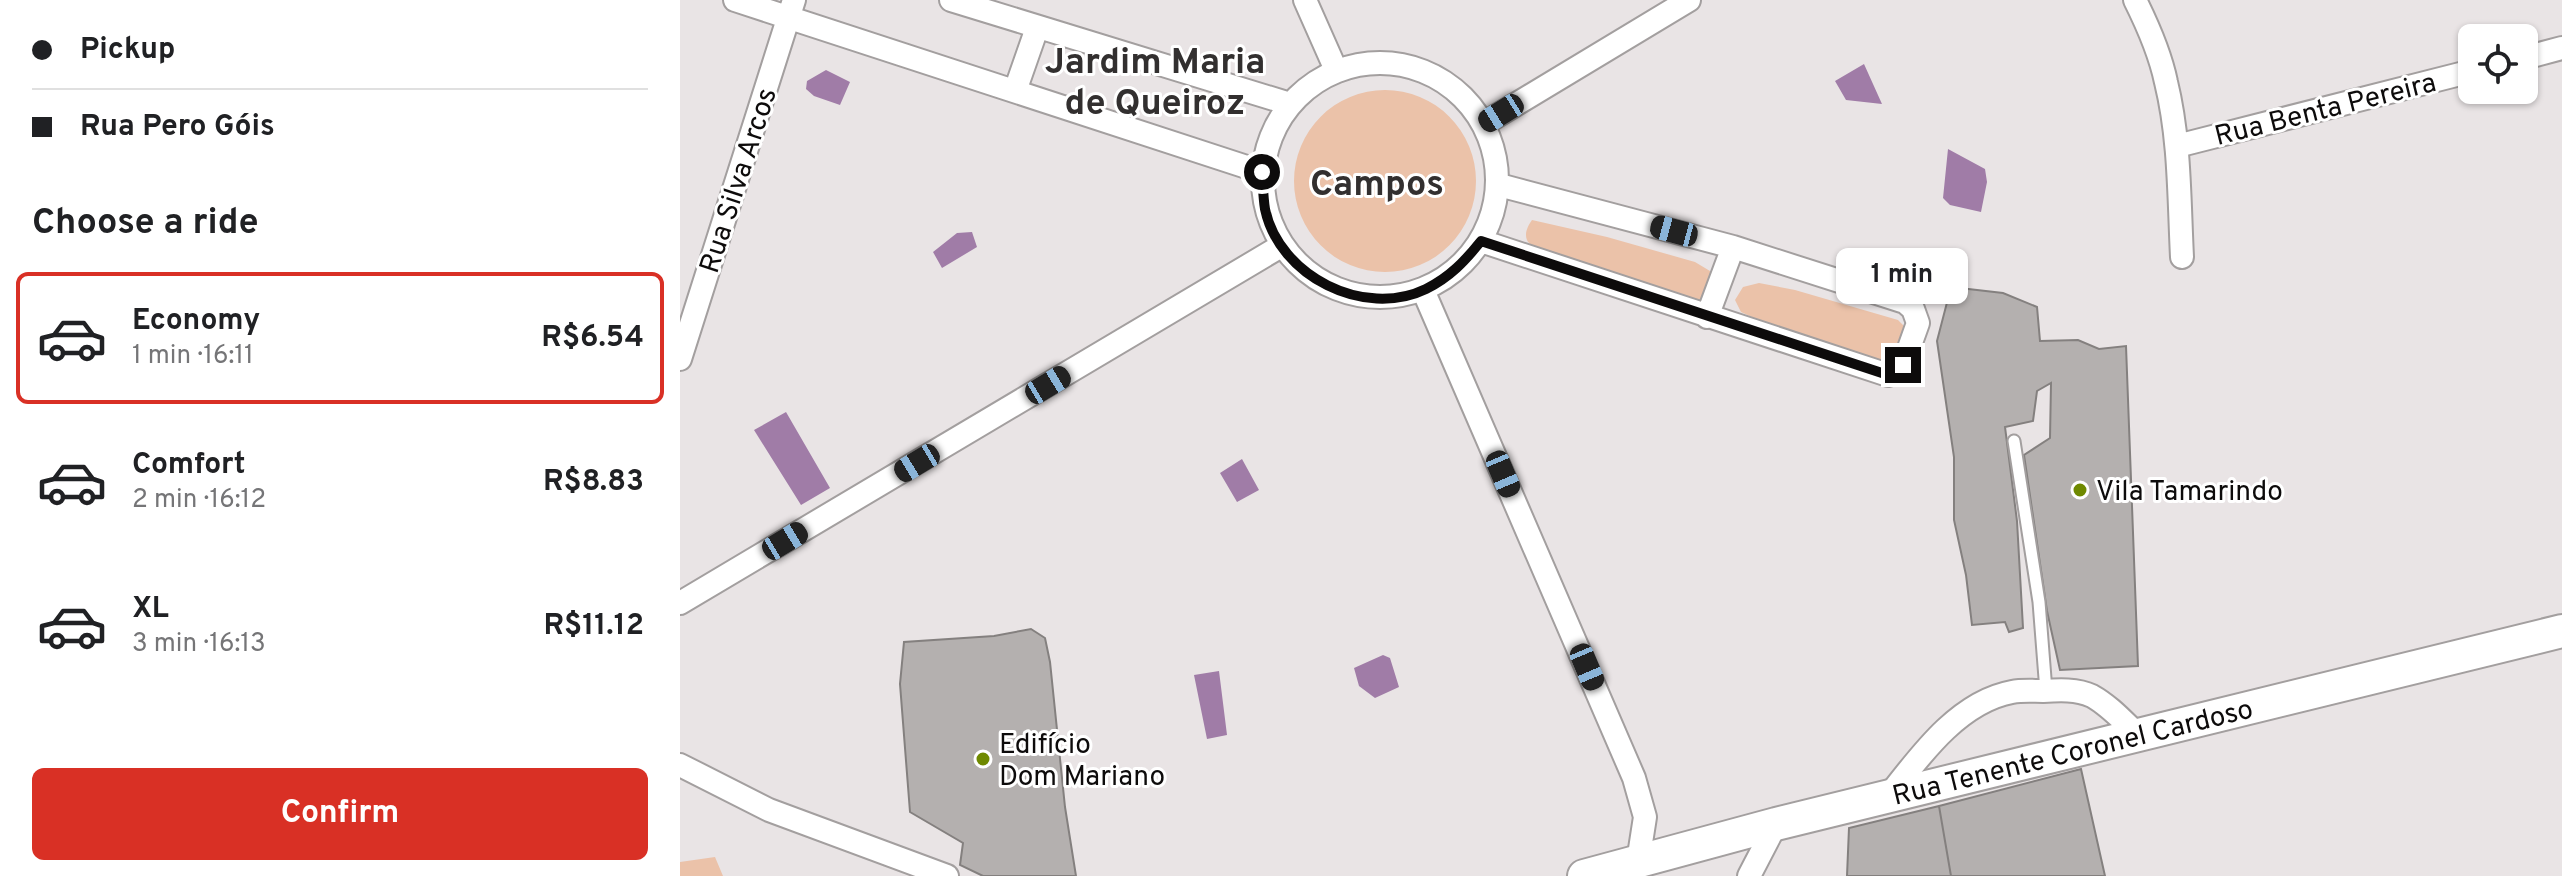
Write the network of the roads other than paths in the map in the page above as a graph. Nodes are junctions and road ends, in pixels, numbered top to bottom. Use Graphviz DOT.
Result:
graph roads {
  1 [pos="735,0"];
  2 [pos="951,0"];
  3 [pos="1305,0"];
  4 [pos="1689,0"];
  5 [pos="2135,0"];
  6 [pos="791,8"];
  7 [pos="1037,28"];
  8 [pos="2562,48"];
  9 [pos="2538,54"];
  10 [pos="1336,70"];
  11 [pos="2458,75"];
  12 [pos="1015,91"];
  13 [pos="1290,104"];
  14 [pos="1485,123"];
  15 [pos="2177,146"];
  16 [pos="1262,172"];
  17 [pos="1499,185"];
  18 [pos="1481,241"];
  19 [pos="1281,246"];
  20 [pos="1733,247"];
  21 [pos="2182,257"];
  22 [pos="1423,290"];
  23 [pos="1707,317"];
  24 [pos="680,359"];
  25 [pos="2014,441"];
  26 [pos="680,603"];
  27 [pos="2562,631"];
  28 [pos="2046,691"];
  29 [pos="2139,736"];
  30 [pos="680,765"];
  31 [pos="1887,798"];
  32 [pos="1776,824"];
  33 [pos="1638,862"];
  34 [pos="947,876"];
  35 [pos="1584,876"];
  36 [pos="1749,876"];
  1 -- 6 [label="street"];
  2 -- 7 [label="street"];
  3 -- 10 [label="street"];
  4 -- 14 [label="street"];
  5 -- 15 [label="street"];
  6 -- 12 [label="street"];
  6 -- 24 [label="street, Rua Silva Arcos"];
  7 -- 12 [label="street"];
  7 -- 13 [label="street"];
  8 -- 9 [label="street"];
  10 -- 13 [label="street"];
  10 -- 14 [label="street"];
  11 -- 15 [label="street, Rua Benta Pereira"];
  12 -- 16 [label="street"];
  13 -- 16 [label="street"];
  14 -- 17 [label="street"];
  15 -- 21 [label="street"];
  16 -- 19 [label="street"];
  17 -- 18 [label="street"];
  17 -- 20 [label="street"];
  18 -- 22 [label="street"];
  18 -- 23 [label="street"];
  19 -- 22 [label="street"];
  19 -- 26 [label="street"];
  20 -- 23 [label="street"];
  20 -- 23 [label="street"];
  22 -- 33 [label="street"];
  25 -- 28 [label="lane"];
  27 -- 29 [label="main road, Rua Tenente Coronel Cardoso"];
  28 -- 29 [label="street"];
  28 -- 31 [label="street"];
  29 -- 31 [label="main road, Rua Tenente Coronel Cardoso"];
  30 -- 34 [label="street"];
  31 -- 32 [label="main road, Rua Tenente Coronel Cardoso"];
  32 -- 33 [label="main road, Rua Tenente Coronel Cardoso"];
  32 -- 36 [label="street"];
  33 -- 35 [label="main road, Rua Tenente Coronel Cardoso"];
}
